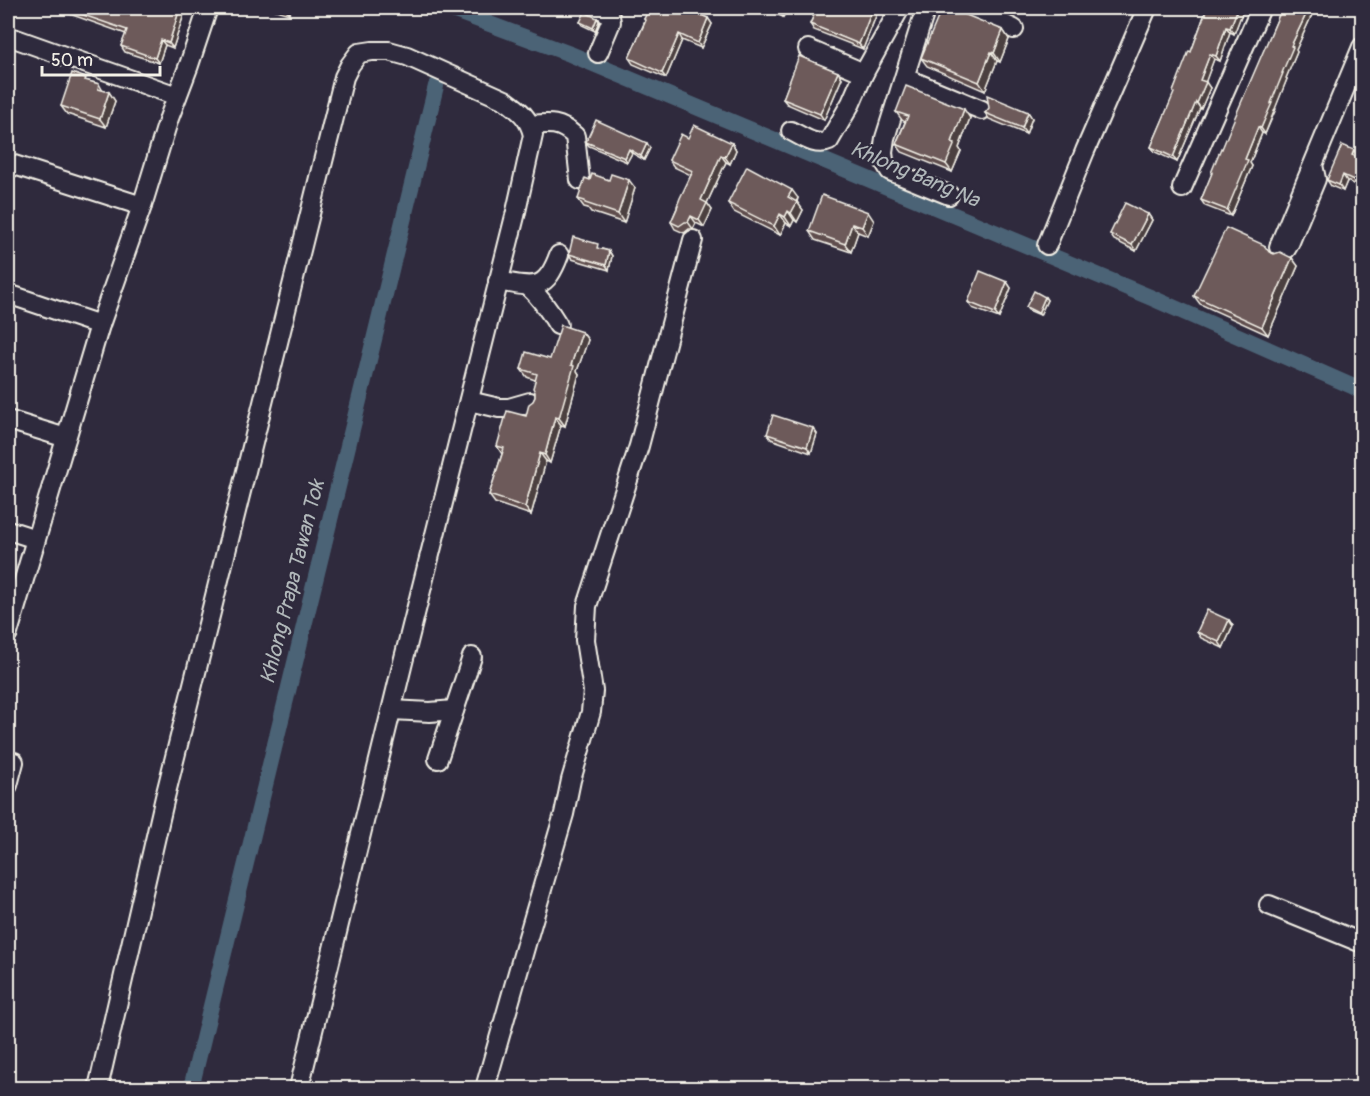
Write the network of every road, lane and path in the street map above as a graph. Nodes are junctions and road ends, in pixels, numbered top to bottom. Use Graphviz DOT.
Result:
graph roads {
  1 [pos="208,8"];
  2 [pos="596,8"];
  3 [pos="900,8"];
  4 [pos="926,8"];
  5 [pos="969,8"];
  6 [pos="1147,8"];
  7 [pos="1261,8"];
  8 [pos="1014,29"];
  9 [pos="8,36"];
  10 [pos="1362,47"];
  11 [pos="808,50"];
  12 [pos="598,53"];
  13 [pos="864,73"];
  14 [pos="905,78"];
  15 [pos="177,96"];
  16 [pos="982,110"];
  17 [pos="531,125"];
  18 [pos="790,132"];
  19 [pos="8,163"];
  20 [pos="1313,165"];
  21 [pos="580,180"];
  22 [pos="1182,188"];
  23 [pos="949,195"];
  24 [pos="142,206"];
  25 [pos="693,240"];
  26 [pos="1047,244"];
  27 [pos="559,255"];
  28 [pos="498,281"];
  29 [pos="528,286"];
  30 [pos="8,294"];
  31 [pos="100,325"];
  32 [pos="558,325"];
  33 [pos="469,402"];
  34 [pos="530,402"];
  35 [pos="8,420"];
  36 [pos="66,438"];
  37 [pos="8,530"];
  38 [pos="36,539"];
  39 [pos="8,633"];
  40 [pos="472,657"];
  41 [pos="392,710"];
  42 [pos="454,710"];
  43 [pos="438,759"];
  44 [pos="14,762"];
  45 [pos="8,785"];
  46 [pos="1269,905"];
  47 [pos="1362,943"];
  48 [pos="98,1089"];
  49 [pos="299,1089"];
  50 [pos="485,1089"];
  1 -- 15 [label="street"];
  2 -- 12 [label="street"];
  3 -- 13 [label="street"];
  4 -- 14 [label="street"];
  5 -- 8 [label="street"];
  6 -- 26 [label="street"];
  7 -- 22 [label="street"];
  9 -- 15 [label="street"];
  10 -- 20 [label="street"];
  11 -- 13 [label="street"];
  13 -- 18 [label="street"];
  14 -- 16 [label="street"];
  14 -- 23 [label="street"];
  15 -- 24 [label="street"];
  17 -- 21 [label="street"];
  17 -- 28 [label="street"];
  17 -- 48 [label="street"];
  19 -- 24 [label="street"];
  24 -- 31 [label="street"];
  25 -- 50 [label="street"];
  27 -- 29 [label="street"];
  28 -- 29 [label="street"];
  28 -- 33 [label="street"];
  29 -- 32 [label="street"];
  30 -- 31 [label="street"];
  31 -- 36 [label="street"];
  33 -- 34 [label="street"];
  33 -- 41 [label="street"];
  35 -- 36 [label="street"];
  36 -- 38 [label="street"];
  37 -- 38 [label="street"];
  38 -- 39 [label="street"];
  40 -- 42 [label="street"];
  41 -- 42 [label="street"];
  41 -- 49 [label="street"];
  42 -- 43 [label="street"];
  44 -- 45 [label="street"];
  46 -- 47 [label="street"];
}
